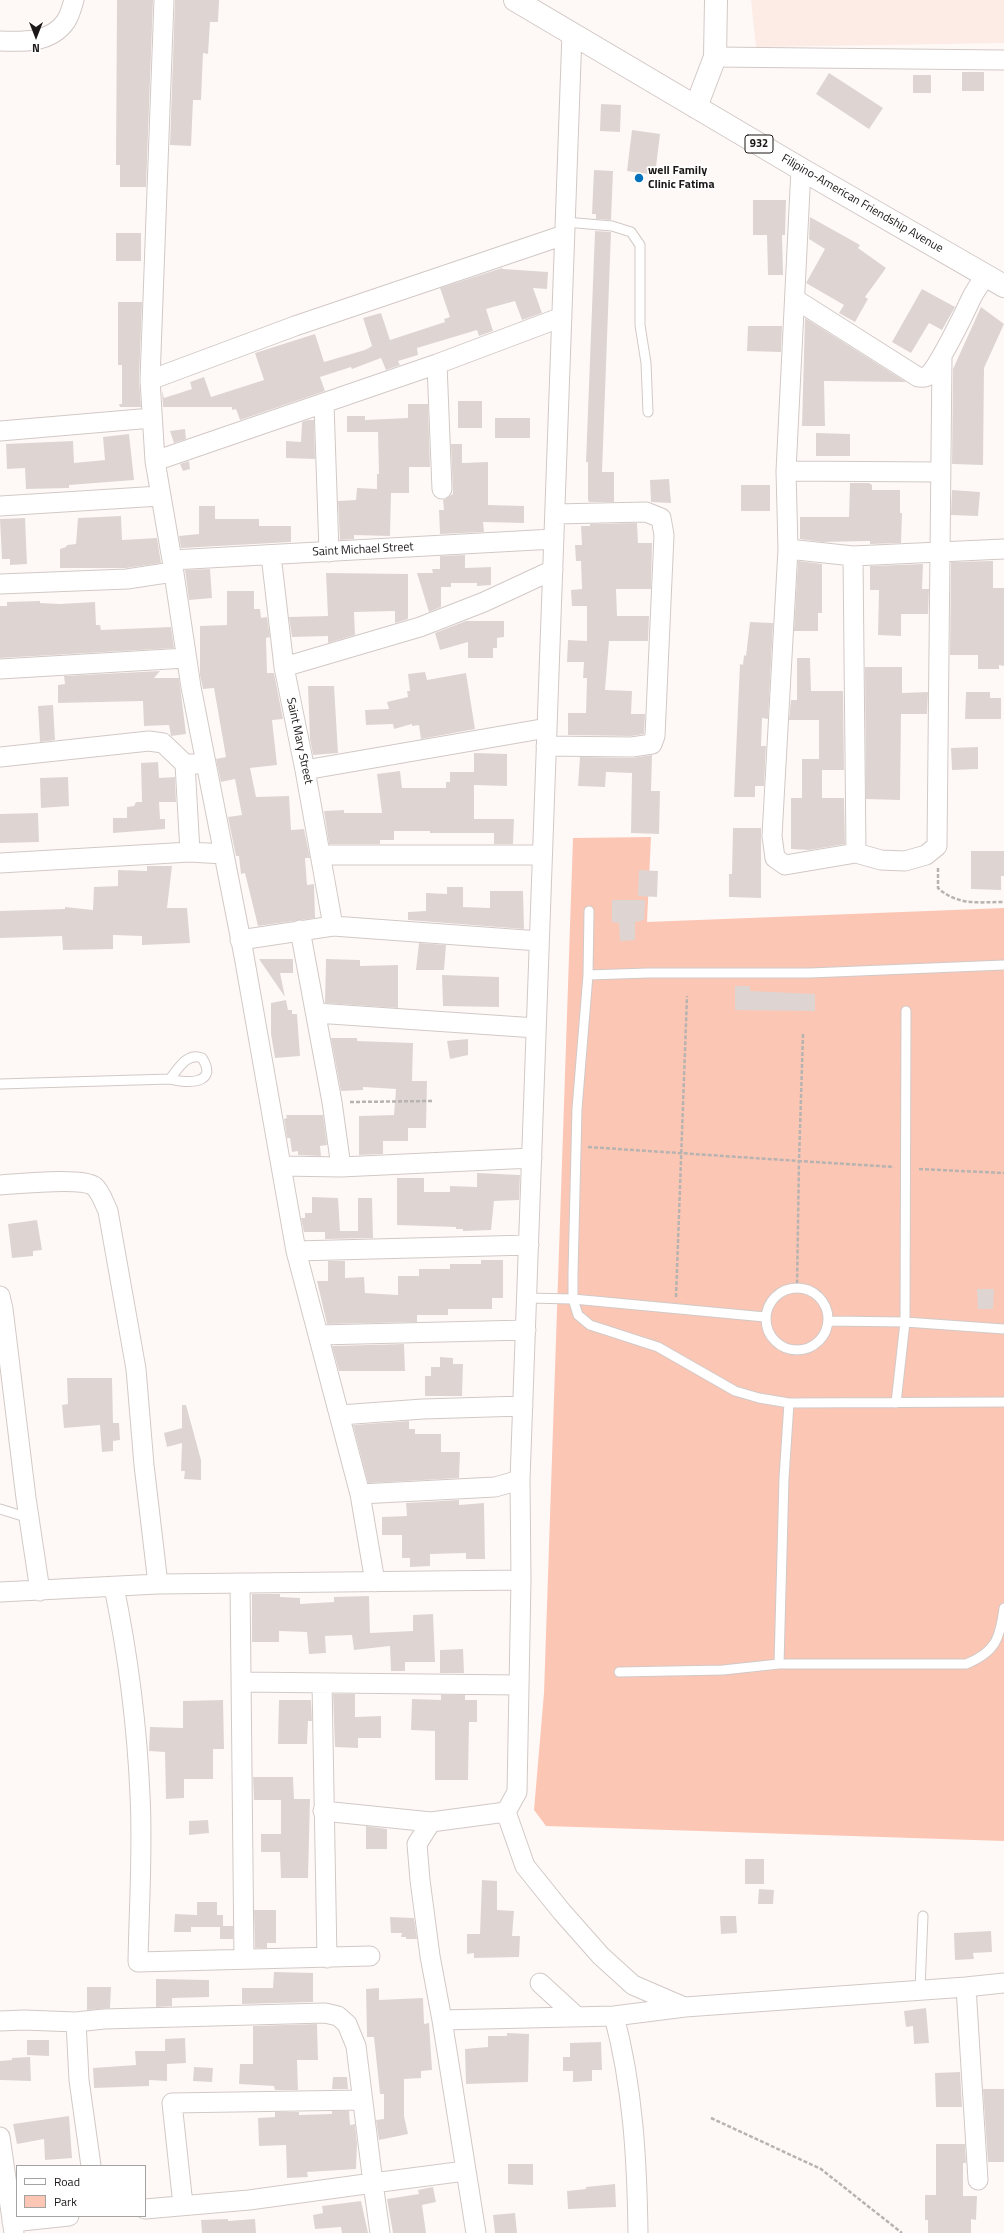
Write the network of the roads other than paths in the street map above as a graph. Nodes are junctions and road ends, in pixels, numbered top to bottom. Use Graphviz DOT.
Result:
graph roads {
  1 [pos="74,0"];
  2 [pos="164,0"];
  3 [pos="515,0"];
  4 [pos="716,0"];
  5 [pos="572,33"];
  6 [pos="0,41"];
  7 [pos="715,57"];
  8 [pos="1004,60"];
  9 [pos="696,107"];
  10 [pos="801,169"];
  11 [pos="565,228"];
  12 [pos="995,280"];
  13 [pos="795,299"];
  14 [pos="562,317"];
  15 [pos="942,357"];
  16 [pos="437,364"];
  17 [pos="150,380"];
  18 [pos="324,404"];
  19 [pos="648,412"];
  20 [pos="152,418"];
  21 [pos="0,431"];
  22 [pos="155,461"];
  23 [pos="786,470"];
  24 [pos="940,472"];
  25 [pos="442,489"];
  26 [pos="160,496"];
  27 [pos="0,506"];
  28 [pos="555,514"];
  29 [pos="554,539"];
  30 [pos="788,549"];
  31 [pos="1004,549"];
  32 [pos="940,551"];
  33 [pos="329,552"];
  34 [pos="271,555"];
  35 [pos="853,556"];
  36 [pos="173,566"];
  37 [pos="552,570"];
  38 [pos="0,584"];
  39 [pos="186,658"];
  40 [pos="284,667"];
  41 [pos="0,669"];
  42 [pos="547,737"];
  43 [pos="0,757"];
  44 [pos="185,764"];
  45 [pos="205,764"];
  46 [pos="305,770"];
  47 [pos="190,852"];
  48 [pos="856,853"];
  49 [pos="223,854"];
  50 [pos="320,855"];
  51 [pos="542,855"];
  52 [pos="0,863"];
  53 [pos="588,911"];
  54 [pos="333,926"];
  55 [pos="300,930"];
  56 [pos="240,940"];
  57 [pos="540,941"];
  58 [pos="1004,966"];
  59 [pos="588,975"];
  60 [pos="906,1011"];
  61 [pos="316,1013"];
  62 [pos="536,1028"];
  63 [pos="170,1079"];
  64 [pos="0,1084"];
  65 [pos="532,1158"];
  66 [pos="281,1166"];
  67 [pos="341,1167"];
  68 [pos="1,1186"];
  69 [pos="529,1245"];
  70 [pos="296,1251"];
  71 [pos="0,1296"];
  72 [pos="527,1298"];
  73 [pos="573,1299"];
  74 [pos="765,1317"];
  75 [pos="829,1321"];
  76 [pos="905,1322"];
  77 [pos="1004,1329"];
  78 [pos="526,1330"];
  79 [pos="319,1335"];
  80 [pos="1004,1402"];
  81 [pos="789,1403"];
  82 [pos="896,1403"];
  83 [pos="523,1406"];
  84 [pos="340,1415"];
  85 [pos="520,1480"];
  86 [pos="360,1494"];
  87 [pos="0,1509"];
  88 [pos="28,1518"];
  89 [pos="521,1580"];
  90 [pos="375,1582"];
  91 [pos="240,1583"];
  92 [pos="158,1584"];
  93 [pos="114,1587"];
  94 [pos="40,1591"];
  95 [pos="0,1592"];
  96 [pos="1004,1608"];
  97 [pos="779,1664"];
  98 [pos="619,1672"];
  99 [pos="242,1682"];
  100 [pos="322,1683"];
  101 [pos="519,1685"];
  102 [pos="323,1811"];
  103 [pos="506,1812"];
  104 [pos="431,1822"];
  105 [pos="923,1916"];
  106 [pos="370,1956"];
  107 [pos="327,1958"];
  108 [pos="244,1959"];
  109 [pos="540,1983"];
  110 [pos="1004,1983"];
  111 [pos="966,1987"];
  112 [pos="920,1989"];
  113 [pos="685,2007"];
  114 [pos="576,2016"];
  115 [pos="614,2016"];
  116 [pos="442,2020"];
  117 [pos="0,2021"];
  118 [pos="76,2022"];
  119 [pos="362,2100"];
  120 [pos="0,2137"];
  121 [pos="91,2165"];
  122 [pos="466,2171"];
  123 [pos="978,2180"];
  124 [pos="373,2183"];
  125 [pos="183,2205"];
  126 [pos="146,2209"];
  127 [pos="64,2217"];
  128 [pos="13,2227"];
  129 [pos="380,2233"];
  130 [pos="476,2233"];
  131 [pos="638,2233"];
  1 -- 6 [label="street"];
  2 -- 17 [label="street"];
  3 -- 5 [label="main road, Filipino-American Friendship Avenue / 932"];
  4 -- 7 [label="main road"];
  5 -- 9 [label="main road, Filipino-American Friendship Avenue / 932"];
  5 -- 11 [label="street"];
  7 -- 8 [label="street"];
  7 -- 9 [label="main road"];
  9 -- 10 [label="main road, Filipino-American Friendship Avenue / 932"];
  10 -- 12 [label="main road, Filipino-American Friendship Avenue / 932"];
  10 -- 13 [label="street"];
  11 -- 14 [label="street"];
  11 -- 17 [label="street"];
  11 -- 19 [label="lane"];
  12 -- 15 [label="street"];
  13 -- 15 [label="street"];
  13 -- 23 [label="street"];
  14 -- 16 [label="street"];
  14 -- 28 [label="street"];
  15 -- 24 [label="street"];
  16 -- 18 [label="street"];
  16 -- 25 [label="street"];
  17 -- 20 [label="street"];
  18 -- 22 [label="street"];
  18 -- 33 [label="street"];
  20 -- 21 [label="street"];
  20 -- 22 [label="street"];
  22 -- 26 [label="street"];
  23 -- 24 [label="street"];
  23 -- 30 [label="street"];
  24 -- 32 [label="street"];
  26 -- 27 [label="street"];
  26 -- 36 [label="street"];
  28 -- 29 [label="street"];
  28 -- 42 [label="street"];
  29 -- 33 [label="street, Saint Michael Street"];
  29 -- 37 [label="street"];
  30 -- 35 [label="street"];
  30 -- 48 [label="street"];
  31 -- 32 [label="street"];
  32 -- 35 [label="street"];
  32 -- 48 [label="street"];
  33 -- 34 [label="street, Saint Michael Street"];
  34 -- 36 [label="street, Saint Michael Street"];
  34 -- 40 [label="street, Saint Mary Street"];
  35 -- 48 [label="street"];
  36 -- 38 [label="street, Saint Michael Street"];
  36 -- 39 [label="street"];
  37 -- 40 [label="street"];
  37 -- 42 [label="street"];
  39 -- 41 [label="street"];
  39 -- 45 [label="street"];
  40 -- 46 [label="street, Saint Mary Street"];
  42 -- 46 [label="street"];
  42 -- 51 [label="street"];
  43 -- 44 [label="street"];
  44 -- 45 [label="street"];
  44 -- 47 [label="street"];
  45 -- 49 [label="street"];
  46 -- 50 [label="street, Saint Mary Street"];
  47 -- 49 [label="street"];
  47 -- 52 [label="street"];
  49 -- 56 [label="street"];
  50 -- 51 [label="street"];
  50 -- 54 [label="street, Saint Mary Street"];
  51 -- 57 [label="street"];
  53 -- 59 [label="lane"];
  54 -- 55 [label="street"];
  54 -- 57 [label="street"];
  55 -- 56 [label="street"];
  55 -- 61 [label="street"];
  56 -- 66 [label="street"];
  57 -- 62 [label="street"];
  58 -- 59 [label="lane"];
  59 -- 73 [label="lane"];
  60 -- 76 [label="lane"];
  61 -- 62 [label="street"];
  61 -- 67 [label="street"];
  62 -- 65 [label="street"];
  63 -- 64 [label="lane"];
  65 -- 67 [label="street"];
  65 -- 69 [label="street"];
  66 -- 67 [label="street"];
  66 -- 70 [label="street"];
  68 -- 92 [label="street"];
  69 -- 70 [label="street"];
  69 -- 72 [label="street"];
  70 -- 79 [label="street"];
  71 -- 88 [label="street"];
  72 -- 73 [label="lane"];
  72 -- 78 [label="street"];
  73 -- 74 [label="lane"];
  73 -- 81 [label="lane"];
  74 -- 75 [label="lane"];
  74 -- 75 [label="lane"];
  75 -- 76 [label="lane"];
  76 -- 77 [label="lane"];
  76 -- 82 [label="lane"];
  78 -- 79 [label="street"];
  78 -- 83 [label="street"];
  79 -- 84 [label="street"];
  80 -- 82 [label="lane"];
  81 -- 82 [label="lane"];
  81 -- 97 [label="lane"];
  83 -- 84 [label="street"];
  83 -- 85 [label="street"];
  84 -- 86 [label="street"];
  85 -- 86 [label="street"];
  85 -- 89 [label="street"];
  86 -- 90 [label="street"];
  87 -- 88 [label="lane"];
  88 -- 94 [label="street"];
  89 -- 90 [label="street"];
  89 -- 101 [label="street"];
  90 -- 91 [label="street"];
  91 -- 92 [label="street"];
  91 -- 99 [label="street"];
  92 -- 93 [label="street"];
  93 -- 94 [label="street"];
  93 -- 108 [label="street"];
  94 -- 95 [label="street"];
  96 -- 97 [label="lane"];
  97 -- 98 [label="lane"];
  99 -- 100 [label="street"];
  99 -- 108 [label="street"];
  100 -- 101 [label="street"];
  100 -- 102 [label="street"];
  101 -- 103 [label="street"];
  102 -- 104 [label="street"];
  102 -- 107 [label="street"];
  103 -- 104 [label="street"];
  103 -- 113 [label="street"];
  104 -- 116 [label="street"];
  105 -- 112 [label="lane"];
  106 -- 107 [label="street"];
  107 -- 108 [label="street"];
  109 -- 114 [label="street"];
  110 -- 111 [label="street"];
  111 -- 112 [label="street"];
  111 -- 123 [label="street"];
  112 -- 113 [label="street"];
  113 -- 115 [label="street"];
  114 -- 115 [label="street"];
  114 -- 116 [label="street"];
  115 -- 131 [label="street"];
  116 -- 122 [label="street"];
  117 -- 118 [label="street"];
  118 -- 119 [label="street"];
  118 -- 121 [label="street"];
  119 -- 124 [label="street"];
  119 -- 125 [label="street"];
  120 -- 128 [label="street"];
  122 -- 124 [label="street"];
  122 -- 130 [label="street"];
  124 -- 125 [label="street"];
  124 -- 129 [label="street"];
  125 -- 126 [label="street"];
  127 -- 128 [label="street"];
}
